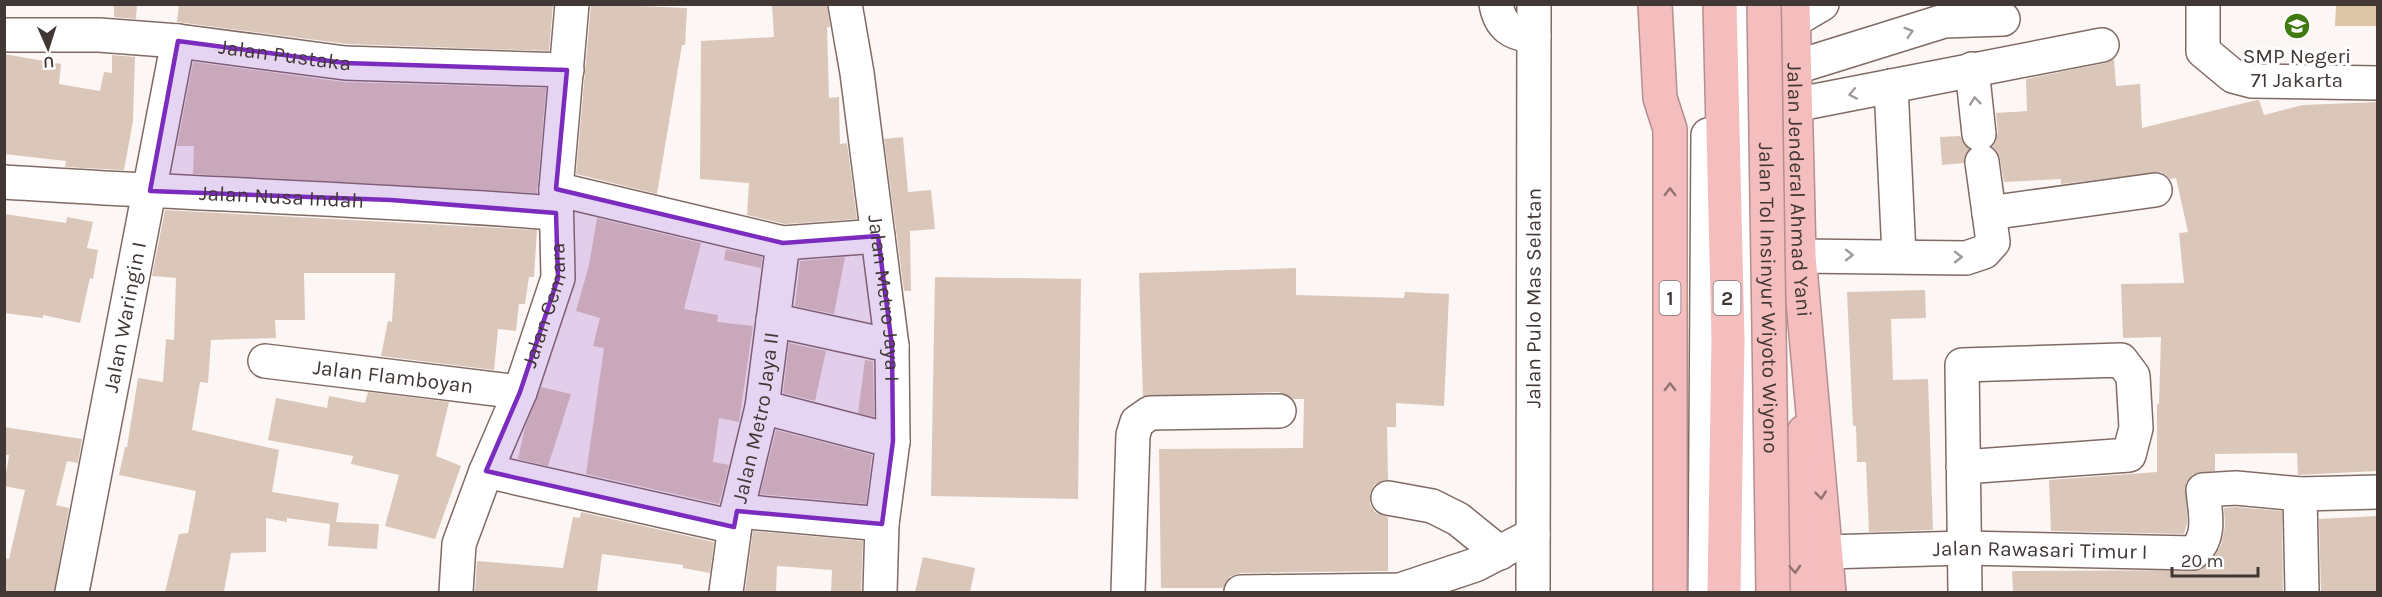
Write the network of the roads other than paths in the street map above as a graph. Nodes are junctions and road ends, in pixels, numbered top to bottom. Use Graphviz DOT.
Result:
graph roads {
  1 [pos="572,4"];
  2 [pos="845,4"];
  3 [pos="1496,4"];
  4 [pos="1655,4"];
  5 [pos="1709,4"];
  6 [pos="1720,4"];
  7 [pos="1749,4"];
  8 [pos="1764,4"];
  9 [pos="1822,4"];
  10 [pos="2203,4"];
  11 [pos="1792,13"];
  12 [pos="2003,19"];
  13 [pos="1534,20"];
  14 [pos="4,35"];
  15 [pos="178,41"];
  16 [pos="2102,45"];
  17 [pos="1793,68"];
  18 [pos="1972,69"];
  19 [pos="567,70"];
  20 [pos="2378,83"];
  21 [pos="1891,86"];
  22 [pos="1660,98"];
  23 [pos="1794,105"];
  24 [pos="4,182"];
  25 [pos="2155,190"];
  26 [pos="150,191"];
  27 [pos="556,201"];
  28 [pos="1989,213"];
  29 [pos="878,236"];
  30 [pos="783,243"];
  31 [pos="1899,255"];
  32 [pos="1799,256"];
  33 [pos="773,320"];
  34 [pos="892,346"];
  35 [pos="265,361"];
  36 [pos="1808,374"];
  37 [pos="520,392"];
  38 [pos="762,407"];
  39 [pos="1811,407"];
  40 [pos="1279,411"];
  41 [pos="893,441"];
  42 [pos="1963,467"];
  43 [pos="486,471"];
  44 [pos="2378,492"];
  45 [pos="2300,494"];
  46 [pos="1388,498"];
  47 [pos="735,519"];
  48 [pos="882,524"];
  49 [pos="1533,535"];
  50 [pos="1964,548"];
  51 [pos="1826,552"];
  52 [pos="1500,553"];
  53 [pos="72,592"];
  54 [pos="456,592"];
  55 [pos="726,592"];
  56 [pos="880,592"];
  57 [pos="1128,592"];
  58 [pos="1242,592"];
  59 [pos="1533,592"];
  60 [pos="1651,592"];
  61 [pos="1670,592"];
  62 [pos="1705,592"];
  63 [pos="1724,592"];
  64 [pos="1743,592"];
  65 [pos="1764,592"];
  66 [pos="1773,592"];
  67 [pos="1797,592"];
  68 [pos="1829,592"];
  69 [pos="1965,592"];
  70 [pos="2301,592"];
  1 -- 19 [label="street, Jalan Cemara"];
  2 -- 29 [label="street, Jalan Metro Jaya I"];
  3 -- 13 [label="street"];
  4 -- 22 [label="highway, 1"];
  5 -- 62 [label="street"];
  6 -- 63 [label="highway, Jalan Tol Insinyur Wiyoto Wiyono / 2"];
  7 -- 64 [label="street"];
  8 -- 66 [label="highway, Jalan Tol Insinyur Wiyoto Wiyono / 2, bridge"];
  9 -- 11 [label="street"];
  10 -- 20 [label="street"];
  11 -- 17 [label="highway, Jalan Jenderal Ahmad Yani"];
  17 -- 12 [label="street, one-way"];
  13 -- 49 [label="street, Jalan Pulo Mas Selatan"];
  14 -- 15 [label="street, Jalan Pustaka"];
  15 -- 19 [label="street, Jalan Pustaka"];
  15 -- 26 [label="street, Jalan Waringin I"];
  16 -- 18 [label="street"];
  17 -- 23 [label="highway, Jalan Jenderal Ahmad Yani"];
  18 -- 21 [label="street"];
  28 -- 18 [label="street, one-way"];
  19 -- 27 [label="street, Jalan Cemara"];
  21 -- 23 [label="street, one-way"];
  21 -- 31 [label="street"];
  22 -- 60 [label="highway"];
  61 -- 22 [label="highway, 1, one-way"];
  23 -- 32 [label="highway, Jalan Jenderal Ahmad Yani"];
  24 -- 26 [label="street, Jalan Nusa Indah"];
  25 -- 28 [label="street"];
  26 -- 27 [label="street, Jalan Nusa Indah"];
  26 -- 53 [label="street, Jalan Waringin I"];
  27 -- 30 [label="street, Jalan Nusa Indah"];
  27 -- 37 [label="street, Jalan Cemara"];
  31 -- 28 [label="street, one-way"];
  29 -- 30 [label="street, Jalan Nusa Indah"];
  29 -- 34 [label="street, Jalan Metro Jaya I"];
  30 -- 33 [label="street, Jalan Metro Jaya II"];
  32 -- 31 [label="street, one-way"];
  32 -- 36 [label="highway, Jalan Jenderal Ahmad Yani"];
  33 -- 34 [label="street"];
  33 -- 38 [label="street, Jalan Metro Jaya II"];
  34 -- 41 [label="street, Jalan Metro Jaya I"];
  35 -- 37 [label="street, Jalan Flamboyan"];
  36 -- 39 [label="highway, Jalan Jenderal Ahmad Yani"];
  36 -- 65 [label="highway, Jalan Jenderal Ahmad Yani"];
  37 -- 43 [label="street, Jalan Cemara"];
  38 -- 41 [label="street"];
  38 -- 47 [label="street, Jalan Metro Jaya II"];
  39 -- 51 [label="highway, Jalan Jenderal Ahmad Yani, one-way"];
  39 -- 67 [label="highway, one-way"];
  40 -- 57 [label="street"];
  41 -- 48 [label="street, Jalan Metro Jaya I"];
  42 -- 42 [label="street"];
  42 -- 50 [label="street"];
  43 -- 47 [label="street"];
  43 -- 54 [label="street, Jalan Cemara"];
  44 -- 45 [label="street, Jalan Rawasari Timur I"];
  45 -- 50 [label="street, Jalan Rawasari Timur I"];
  45 -- 70 [label="street"];
  46 -- 52 [label="street"];
  47 -- 48 [label="street"];
  47 -- 55 [label="street, Jalan Metro Jaya II"];
  48 -- 56 [label="street, Jalan Metro Jaya I"];
  49 -- 52 [label="street"];
  49 -- 59 [label="street, Jalan Pulo Mas Selatan"];
  50 -- 51 [label="street, Jalan Rawasari Timur I"];
  50 -- 69 [label="street"];
  51 -- 68 [label="highway, Jalan Jenderal Ahmad Yani"];
  52 -- 58 [label="street"];
}
